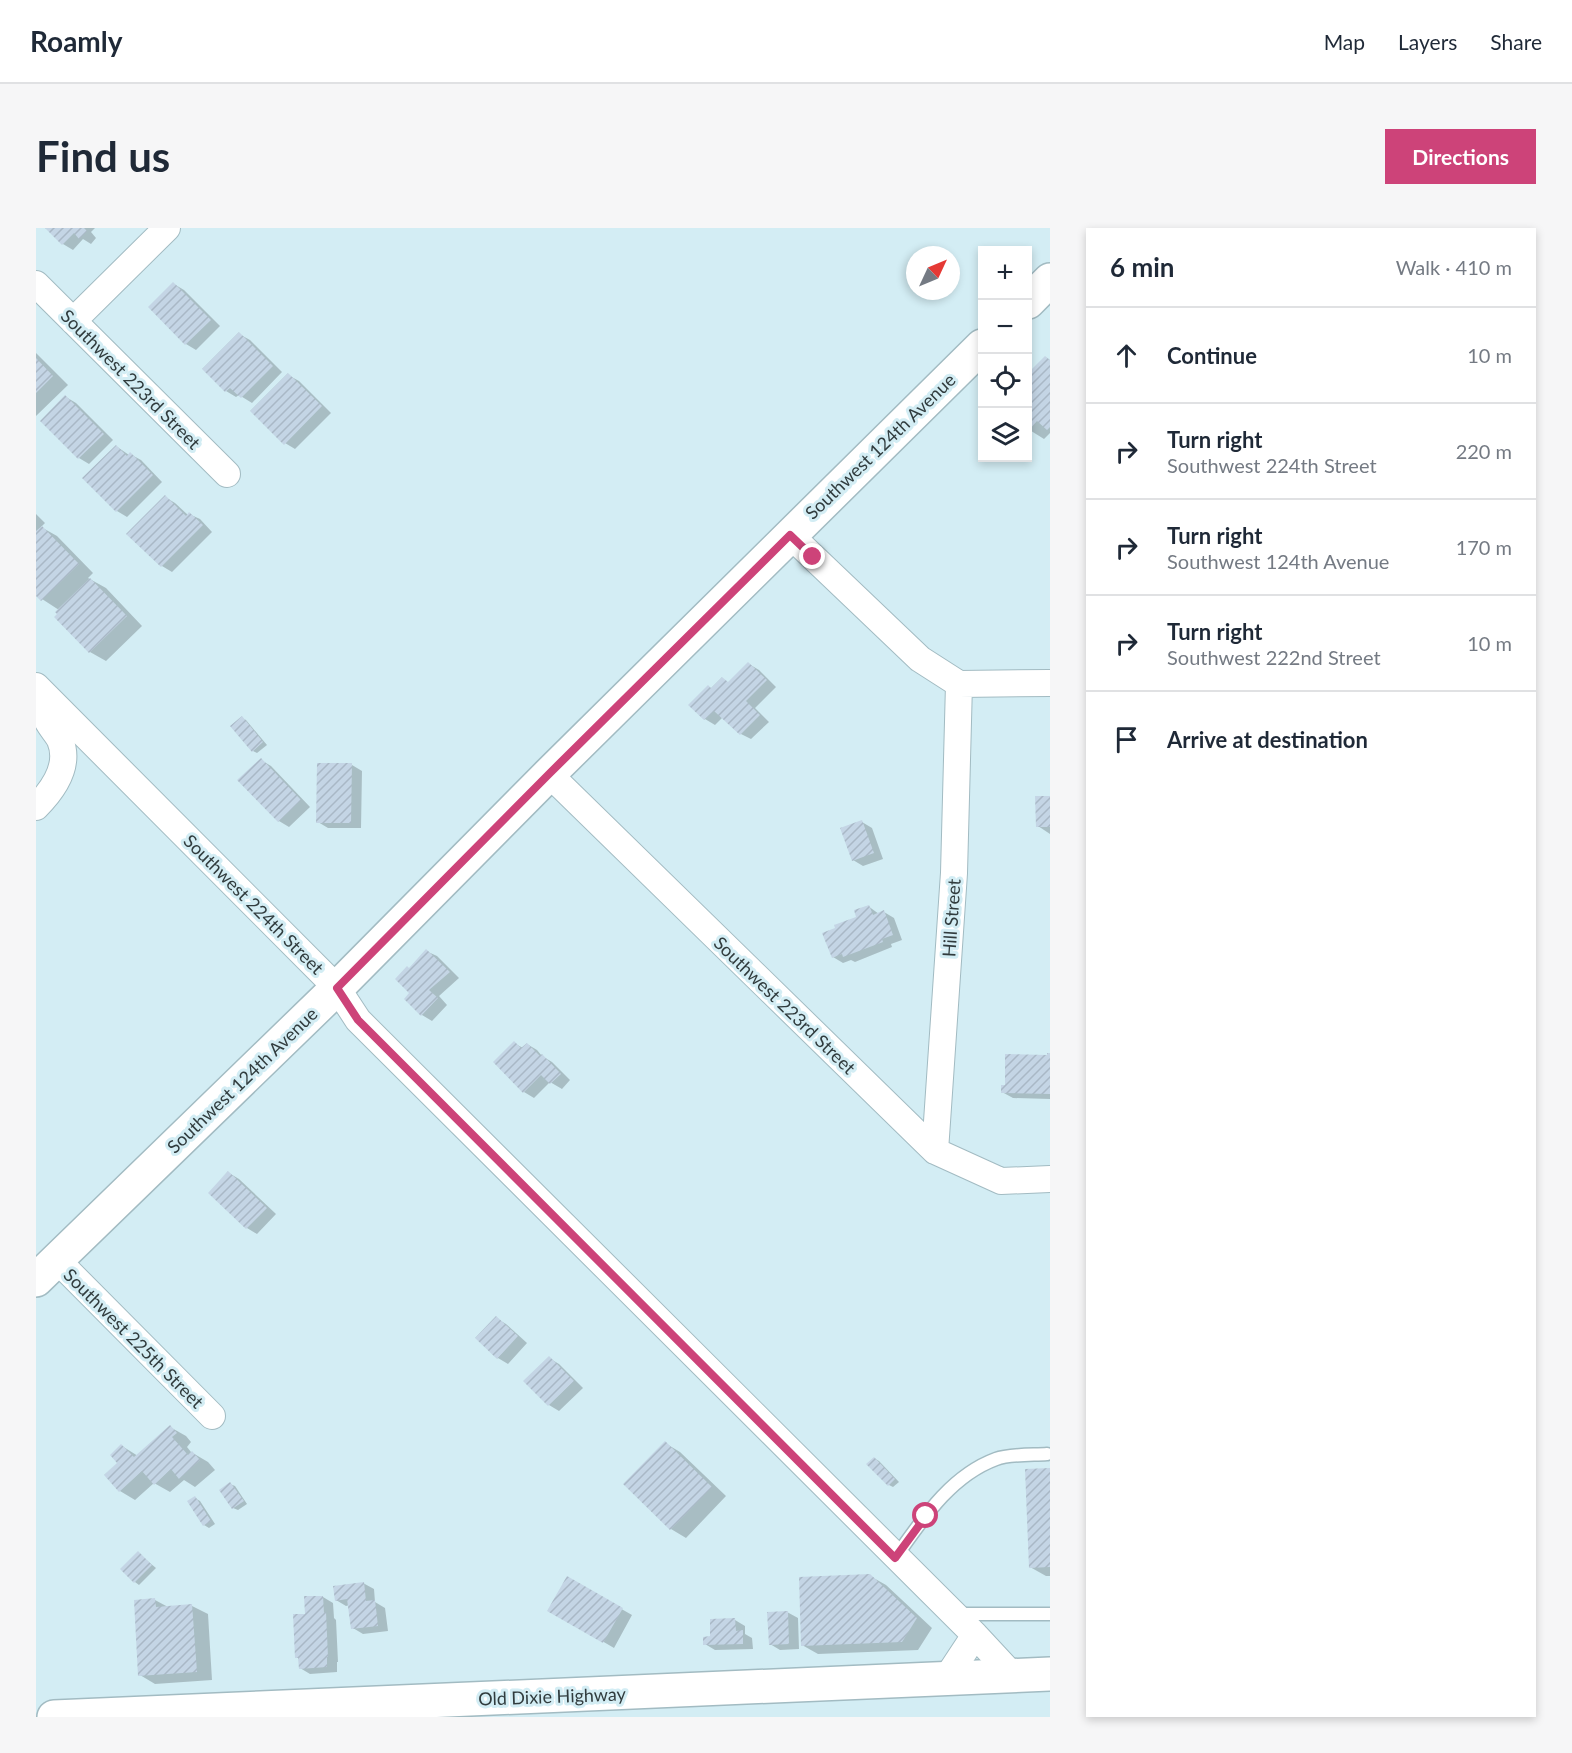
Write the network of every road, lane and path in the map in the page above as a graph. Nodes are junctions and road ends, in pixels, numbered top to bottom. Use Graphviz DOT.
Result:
graph roads {
  1 [pos="167,228"];
  2 [pos="1050,280"];
  3 [pos="36,284"];
  4 [pos="1030,300"];
  5 [pos="74,321"];
  6 [pos="978,350"];
  7 [pos="226,474"];
  8 [pos="790,535"];
  9 [pos="1050,682"];
  10 [pos="959,684"];
  11 [pos="38,687"];
  12 [pos="549,774"];
  13 [pos="36,807"];
  14 [pos="337,988"];
  15 [pos="935,1151"];
  16 [pos="1050,1179"];
  17 [pos="46,1270"];
  18 [pos="212,1416"];
  19 [pos="1047,1454"];
  20 [pos="895,1558"];
  21 [pos="954,1614"];
  22 [pos="1050,1614"];
  23 [pos="975,1635"];
  24 [pos="1050,1674"];
  25 [pos="1013,1676"];
  26 [pos="946,1679"];
  27 [pos="54,1717"];
  1 -- 5 [label="street"];
  2 -- 4 [label="street"];
  3 -- 5 [label="street, Southwest 223rd Street"];
  5 -- 7 [label="street, Southwest 223rd Street"];
  6 -- 8 [label="street, Southwest 124th Avenue"];
  8 -- 10 [label="street"];
  8 -- 12 [label="street, Southwest 124th Avenue"];
  9 -- 10 [label="street"];
  10 -- 15 [label="street, Hill Street"];
  11 -- 13 [label="street"];
  11 -- 14 [label="street, Southwest 224th Street"];
  12 -- 14 [label="street, Southwest 124th Avenue"];
  12 -- 15 [label="street, Southwest 223rd Street"];
  14 -- 17 [label="street, Southwest 124th Avenue"];
  14 -- 20 [label="street, Southwest 224th Street"];
  15 -- 16 [label="street, Southwest 223rd Street"];
  17 -- 18 [label="street, Southwest 225th Street"];
  19 -- 20 [label="lane"];
  20 -- 21 [label="street, Southwest 224th Street"];
  21 -- 22 [label="lane"];
  21 -- 23 [label="street, Southwest 224th Street"];
  23 -- 25 [label="street, Southwest 224th Street"];
  23 -- 26 [label="street"];
  24 -- 25 [label="street, Old Dixie Highway"];
  25 -- 26 [label="street, Old Dixie Highway"];
  26 -- 27 [label="street, Old Dixie Highway"];
}
